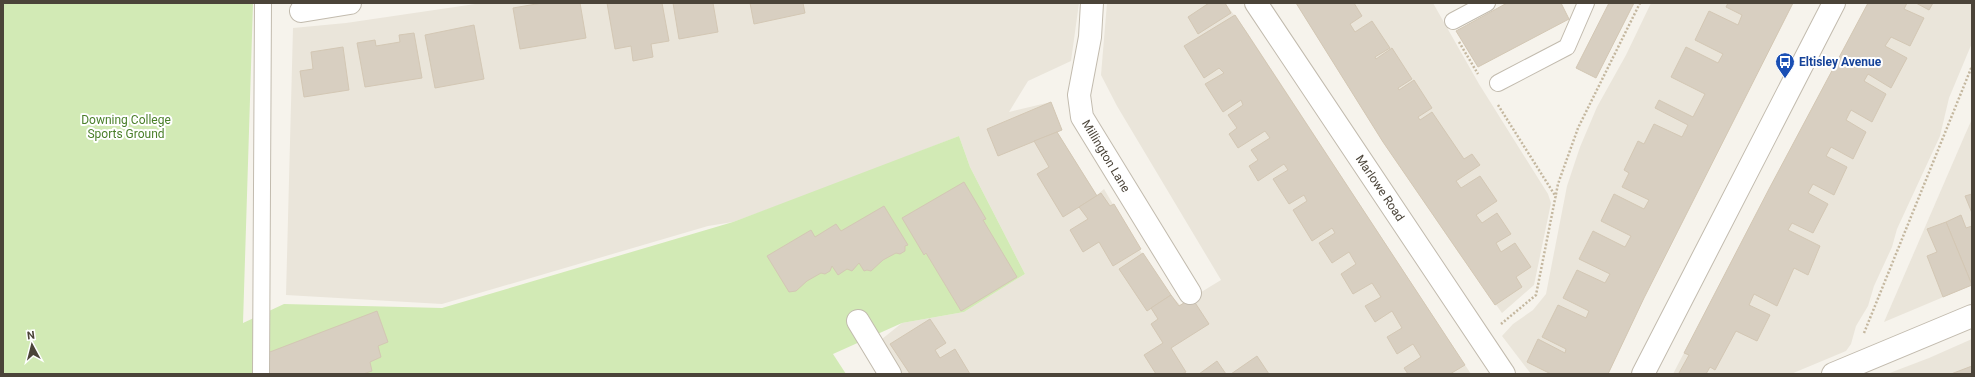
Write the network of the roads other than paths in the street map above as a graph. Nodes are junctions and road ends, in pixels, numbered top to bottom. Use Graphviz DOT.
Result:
graph roads {
  1 [pos="263,3"];
  2 [pos="350,3"];
  3 [pos="1092,3"];
  4 [pos="1256,3"];
  5 [pos="1487,3"];
  6 [pos="1586,3"];
  7 [pos="1834,3"];
  8 [pos="301,11"];
  9 [pos="1453,20"];
  10 [pos="1498,83"];
  11 [pos="1190,293"];
  12 [pos="1972,316"];
  13 [pos="858,321"];
  14 [pos="1842,370"];
  15 [pos="261,374"];
  16 [pos="890,374"];
  17 [pos="1504,374"];
  18 [pos="1643,374"];
  1 -- 15 [label="lane"];
  2 -- 8 [label="street"];
  3 -- 11 [label="street, Millington Lane"];
  4 -- 17 [label="street, Marlowe Road"];
  5 -- 9 [label="lane"];
  6 -- 10 [label="lane"];
  7 -- 18 [label="street"];
  12 -- 14 [label="street"];
  13 -- 16 [label="street"];
}
